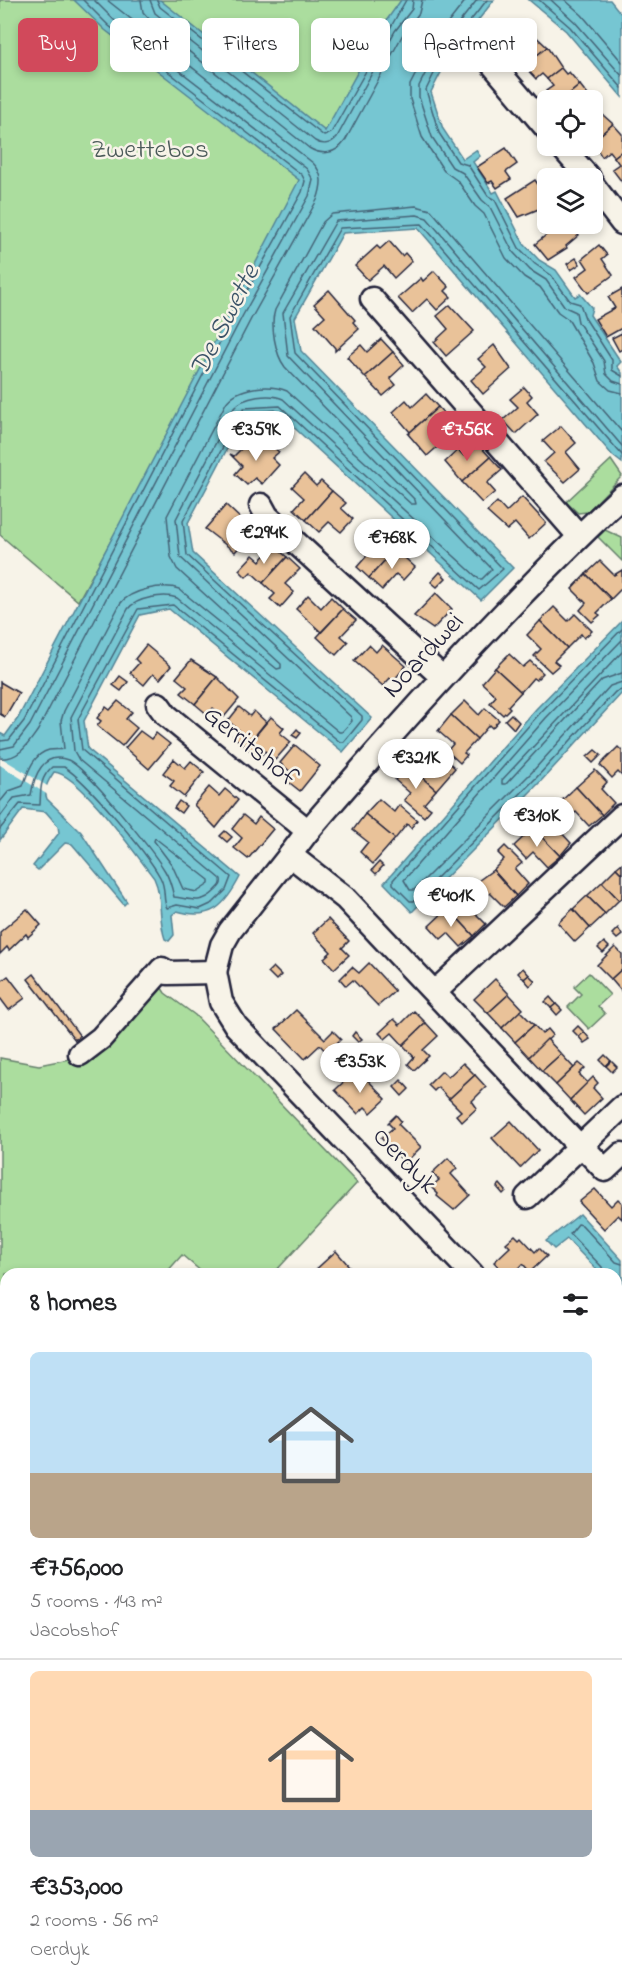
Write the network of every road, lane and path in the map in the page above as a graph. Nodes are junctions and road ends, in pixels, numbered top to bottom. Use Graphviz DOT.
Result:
graph roads {
  1 [pos="499,72"];
  2 [pos="537,117"];
  3 [pos="570,156"];
  4 [pos="580,168"];
  5 [pos="603,198"];
  6 [pos="622,223"];
  7 [pos="372,299"];
  8 [pos="622,496"];
  9 [pos="261,505"];
  10 [pos="579,536"];
  11 [pos="442,677"];
  12 [pos="158,704"];
  13 [pos="622,816"];
  14 [pos="308,831"];
  15 [pos="290,855"];
  16 [pos="215,972"];
  17 [pos="435,992"];
  18 [pos="80,1054"];
  19 [pos="622,1107"];
  20 [pos="580,1146"];
  21 [pos="622,1154"];
  22 [pos="527,1197"];
  23 [pos="466,1268"];
  1 -- 2 [label="street"];
  3 -- 4 [label="street"];
  5 -- 6 [label="street"];
  7 -- 10 [label="street"];
  8 -- 10 [label="street, Noardwei"];
  9 -- 11 [label="street"];
  10 -- 11 [label="street, Noardwei"];
  11 -- 14 [label="street, Noardwei"];
  12 -- 14 [label="street, Gerritshof"];
  13 -- 17 [label="street"];
  14 -- 15 [label="street, Noardwei"];
  15 -- 16 [label="street, Oerdyk"];
  15 -- 17 [label="street"];
  16 -- 18 [label="street"];
  16 -- 23 [label="street, Oerdyk"];
  17 -- 20 [label="street"];
  19 -- 20 [label="street"];
  20 -- 21 [label="street"];
  20 -- 22 [label="street"];
}
